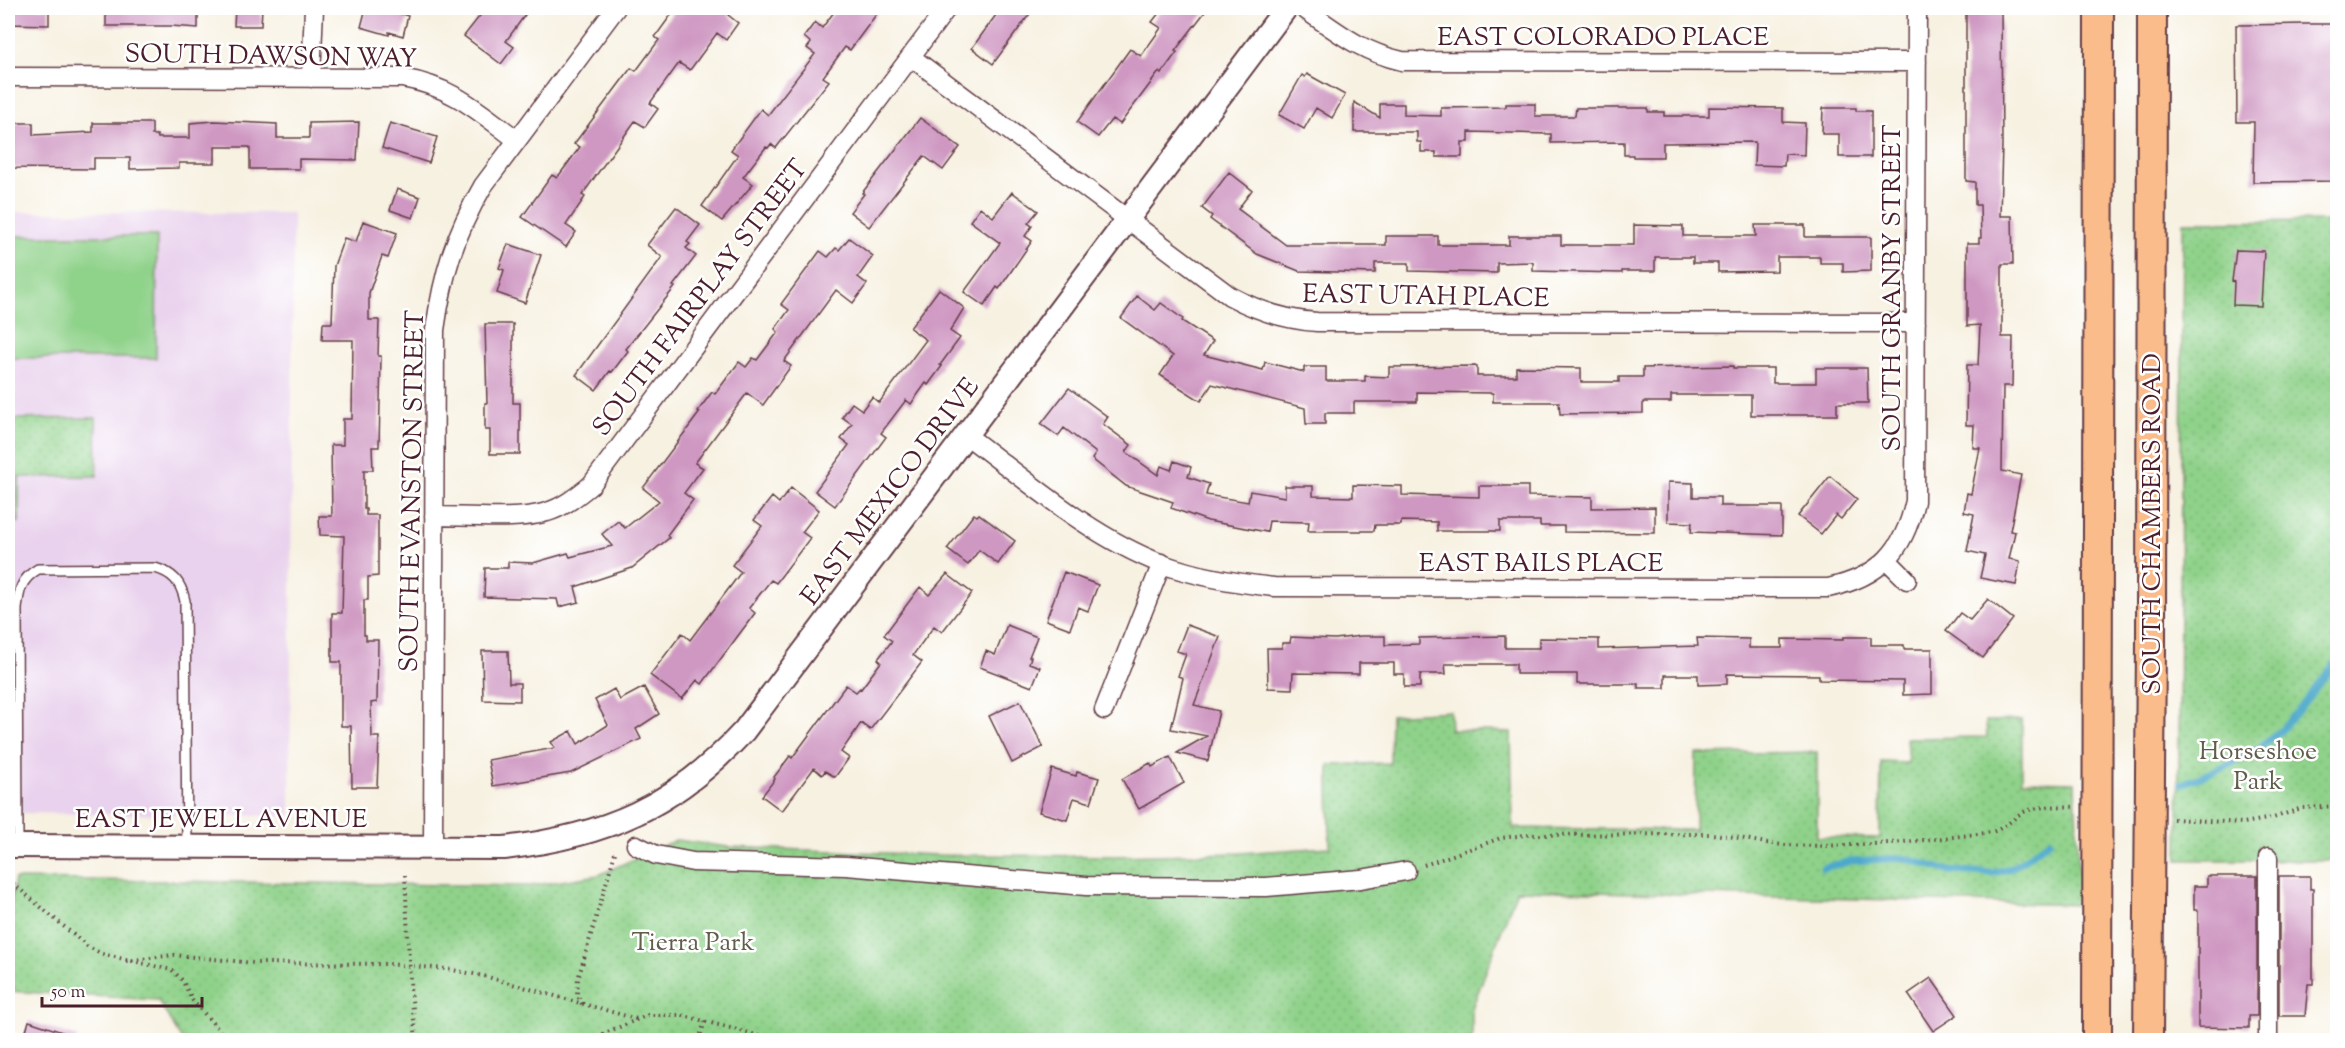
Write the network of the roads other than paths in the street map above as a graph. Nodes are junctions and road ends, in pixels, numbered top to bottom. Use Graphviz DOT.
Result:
graph roads {
  1 [pos="314,8"];
  2 [pos="616,8"];
  3 [pos="947,8"];
  4 [pos="1286,8"];
  5 [pos="1303,8"];
  6 [pos="1917,8"];
  7 [pos="2099,8"];
  8 [pos="2152,8"];
  9 [pos="911,57"];
  10 [pos="1917,62"];
  11 [pos="8,77"];
  12 [pos="311,78"];
  13 [pos="517,140"];
  14 [pos="1128,219"];
  15 [pos="1916,323"];
  16 [pos="966,435"];
  17 [pos="434,516"];
  18 [pos="1887,560"];
  19 [pos="1162,564"];
  20 [pos="1907,580"];
  21 [pos="1104,710"];
  22 [pos="636,845"];
  23 [pos="187,847"];
  24 [pos="433,848"];
  25 [pos="11,850"];
  26 [pos="2268,857"];
  27 [pos="1406,871"];
  28 [pos="2097,1041"];
  29 [pos="2148,1041"];
  30 [pos="2268,1041"];
  1 -- 12 [label="street"];
  2 -- 13 [label="street, SOUTH EVANSTON STREET"];
  3 -- 9 [label="street, SOUTH FAIRPLAY STREET"];
  4 -- 14 [label="street, EAST MEXICO DRIVE"];
  5 -- 10 [label="street, EAST COLORADO PLACE"];
  6 -- 10 [label="street, SOUTH GRANBY STREET"];
  7 -- 28 [label="main road, SOUTH CHAMBERS ROAD"];
  8 -- 29 [label="main road, SOUTH CHAMBERS ROAD"];
  9 -- 14 [label="street, EAST UTAH PLACE"];
  9 -- 17 [label="street, SOUTH FAIRPLAY STREET"];
  10 -- 15 [label="street, SOUTH GRANBY STREET"];
  11 -- 12 [label="street, SOUTH DAWSON WAY"];
  12 -- 13 [label="street, SOUTH DAWSON WAY"];
  13 -- 17 [label="street, SOUTH EVANSTON STREET"];
  14 -- 15 [label="street, EAST UTAH PLACE"];
  14 -- 16 [label="street, EAST MEXICO DRIVE"];
  15 -- 18 [label="street, SOUTH GRANBY STREET"];
  16 -- 19 [label="street, EAST BAILS PLACE"];
  16 -- 24 [label="street, EAST MEXICO DRIVE"];
  17 -- 24 [label="street, SOUTH EVANSTON STREET"];
  18 -- 19 [label="street, EAST BAILS PLACE"];
  18 -- 20 [label="street"];
  19 -- 21 [label="street"];
  22 -- 27 [label="street"];
  23 -- 24 [label="street, EAST JEWELL AVENUE"];
  23 -- 25 [label="street, EAST JEWELL AVENUE"];
  23 -- 25 [label="lane"];
  26 -- 30 [label="street"];
}
